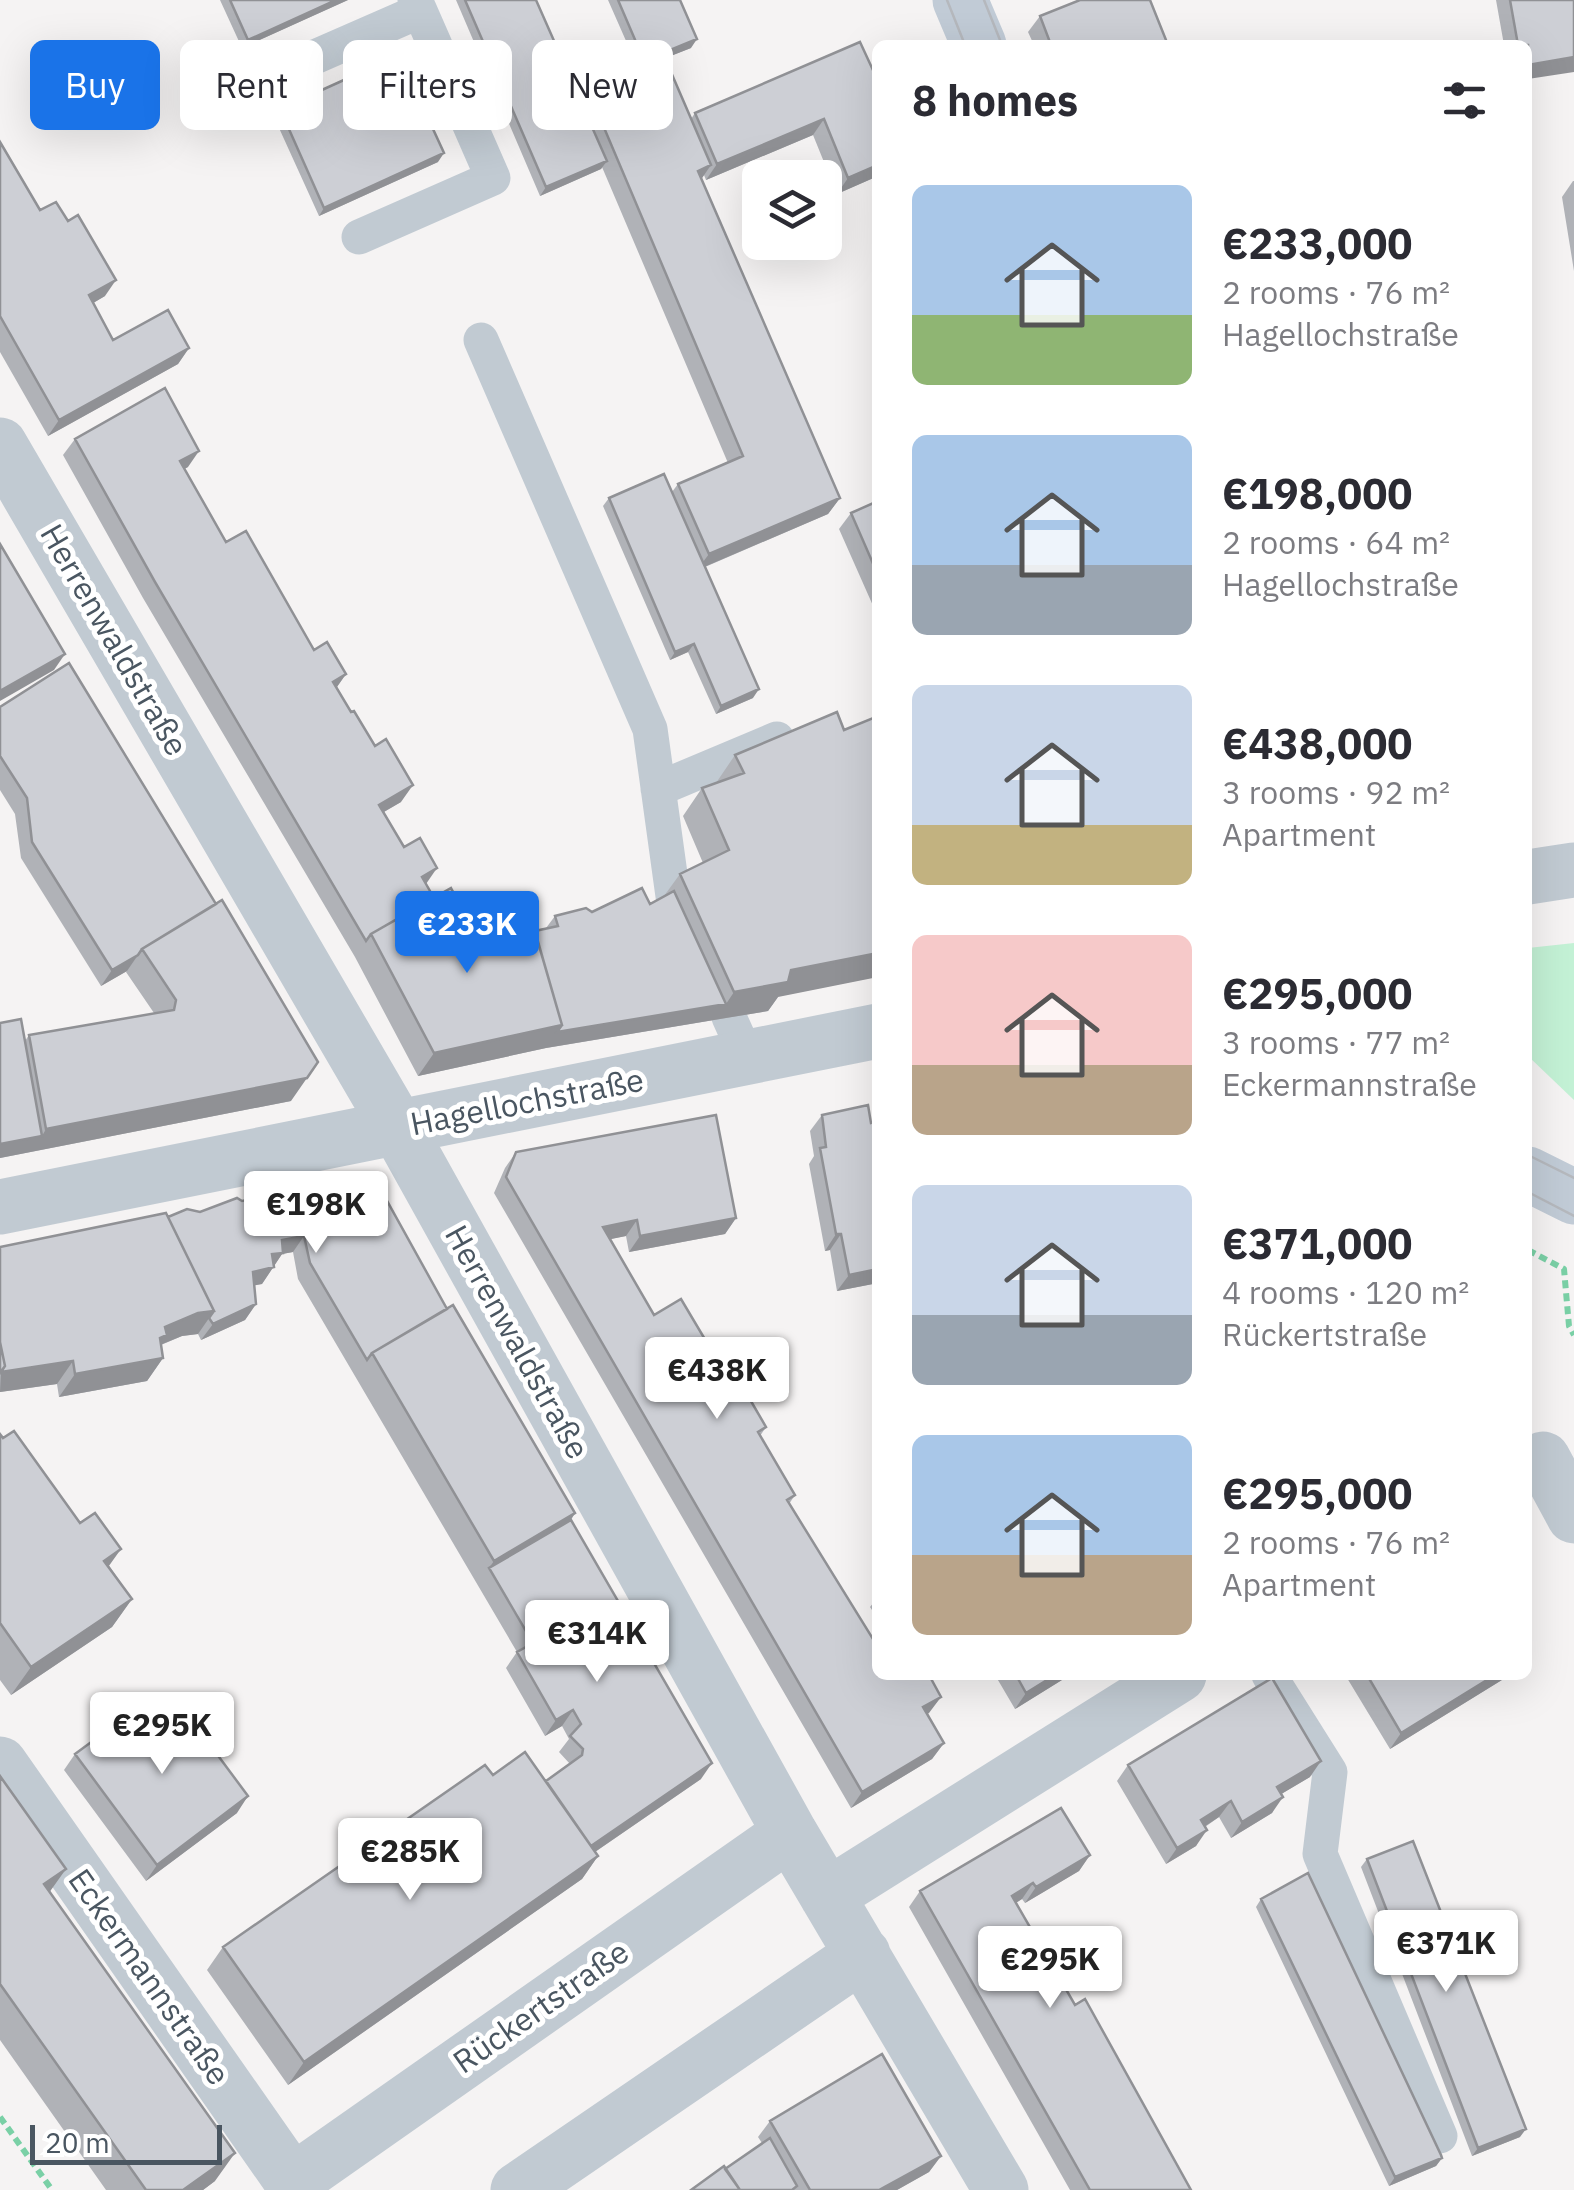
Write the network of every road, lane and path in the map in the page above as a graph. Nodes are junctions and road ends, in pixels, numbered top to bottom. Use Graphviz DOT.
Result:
graph roads {
  1 [pos="960,0"];
  2 [pos="418,6"];
  3 [pos="976,40"];
  4 [pos="323,52"];
  5 [pos="359,237"];
  6 [pos="480,340"];
  7 [pos="0,445"];
  8 [pos="804,728"];
  9 [pos="658,789"];
  10 [pos="1574,870"];
  11 [pos="1532,876"];
  12 [pos="673,896"];
  13 [pos="872,1031"];
  14 [pos="398,1128"];
  15 [pos="1532,1176"];
  16 [pos="1574,1197"];
  17 [pos="0,1207"];
  18 [pos="1532,1252"];
  19 [pos="1574,1269"];
  20 [pos="1564,1270"];
  21 [pos="1574,1335"];
  22 [pos="1533,1453"];
  23 [pos="1574,1516"];
  24 [pos="1171,1680"];
  25 [pos="1272,1680"];
  26 [pos="0,1764"];
  27 [pos="790,1834"];
  28 [pos="827,1896"];
  29 [pos="863,1954"];
  30 [pos="0,2117"];
  31 [pos="1440,2136"];
  32 [pos="295,2186"];
  33 [pos="52,2190"];
  34 [pos="518,2190"];
  35 [pos="1001,2190"];
  1 -- 3 [label="street"];
  2 -- 4 [label="lane"];
  2 -- 5 [label="lane"];
  6 -- 9 [label="lane"];
  7 -- 14 [label="street, Herrenwaldstraße"];
  8 -- 9 [label="lane"];
  9 -- 12 [label="lane"];
  10 -- 11 [label="street"];
  13 -- 14 [label="street, Hagellochstraße"];
  14 -- 17 [label="street, Hagellochstraße"];
  14 -- 27 [label="street, Herrenwaldstraße"];
  15 -- 16 [label="street"];
  18 -- 20 [label="path"];
  19 -- 20 [label="path"];
  20 -- 21 [label="path"];
  22 -- 23 [label="street"];
  24 -- 28 [label="street"];
  25 -- 31 [label="lane"];
  26 -- 32 [label="street, Eckermannstraße"];
  27 -- 28 [label="street, Herrenwaldstraße"];
  27 -- 32 [label="street, Rückertstraße"];
  28 -- 29 [label="street, Herrenwaldstraße"];
  29 -- 34 [label="street"];
  29 -- 35 [label="street, Herrenwaldstraße"];
  30 -- 33 [label="path"];
}
